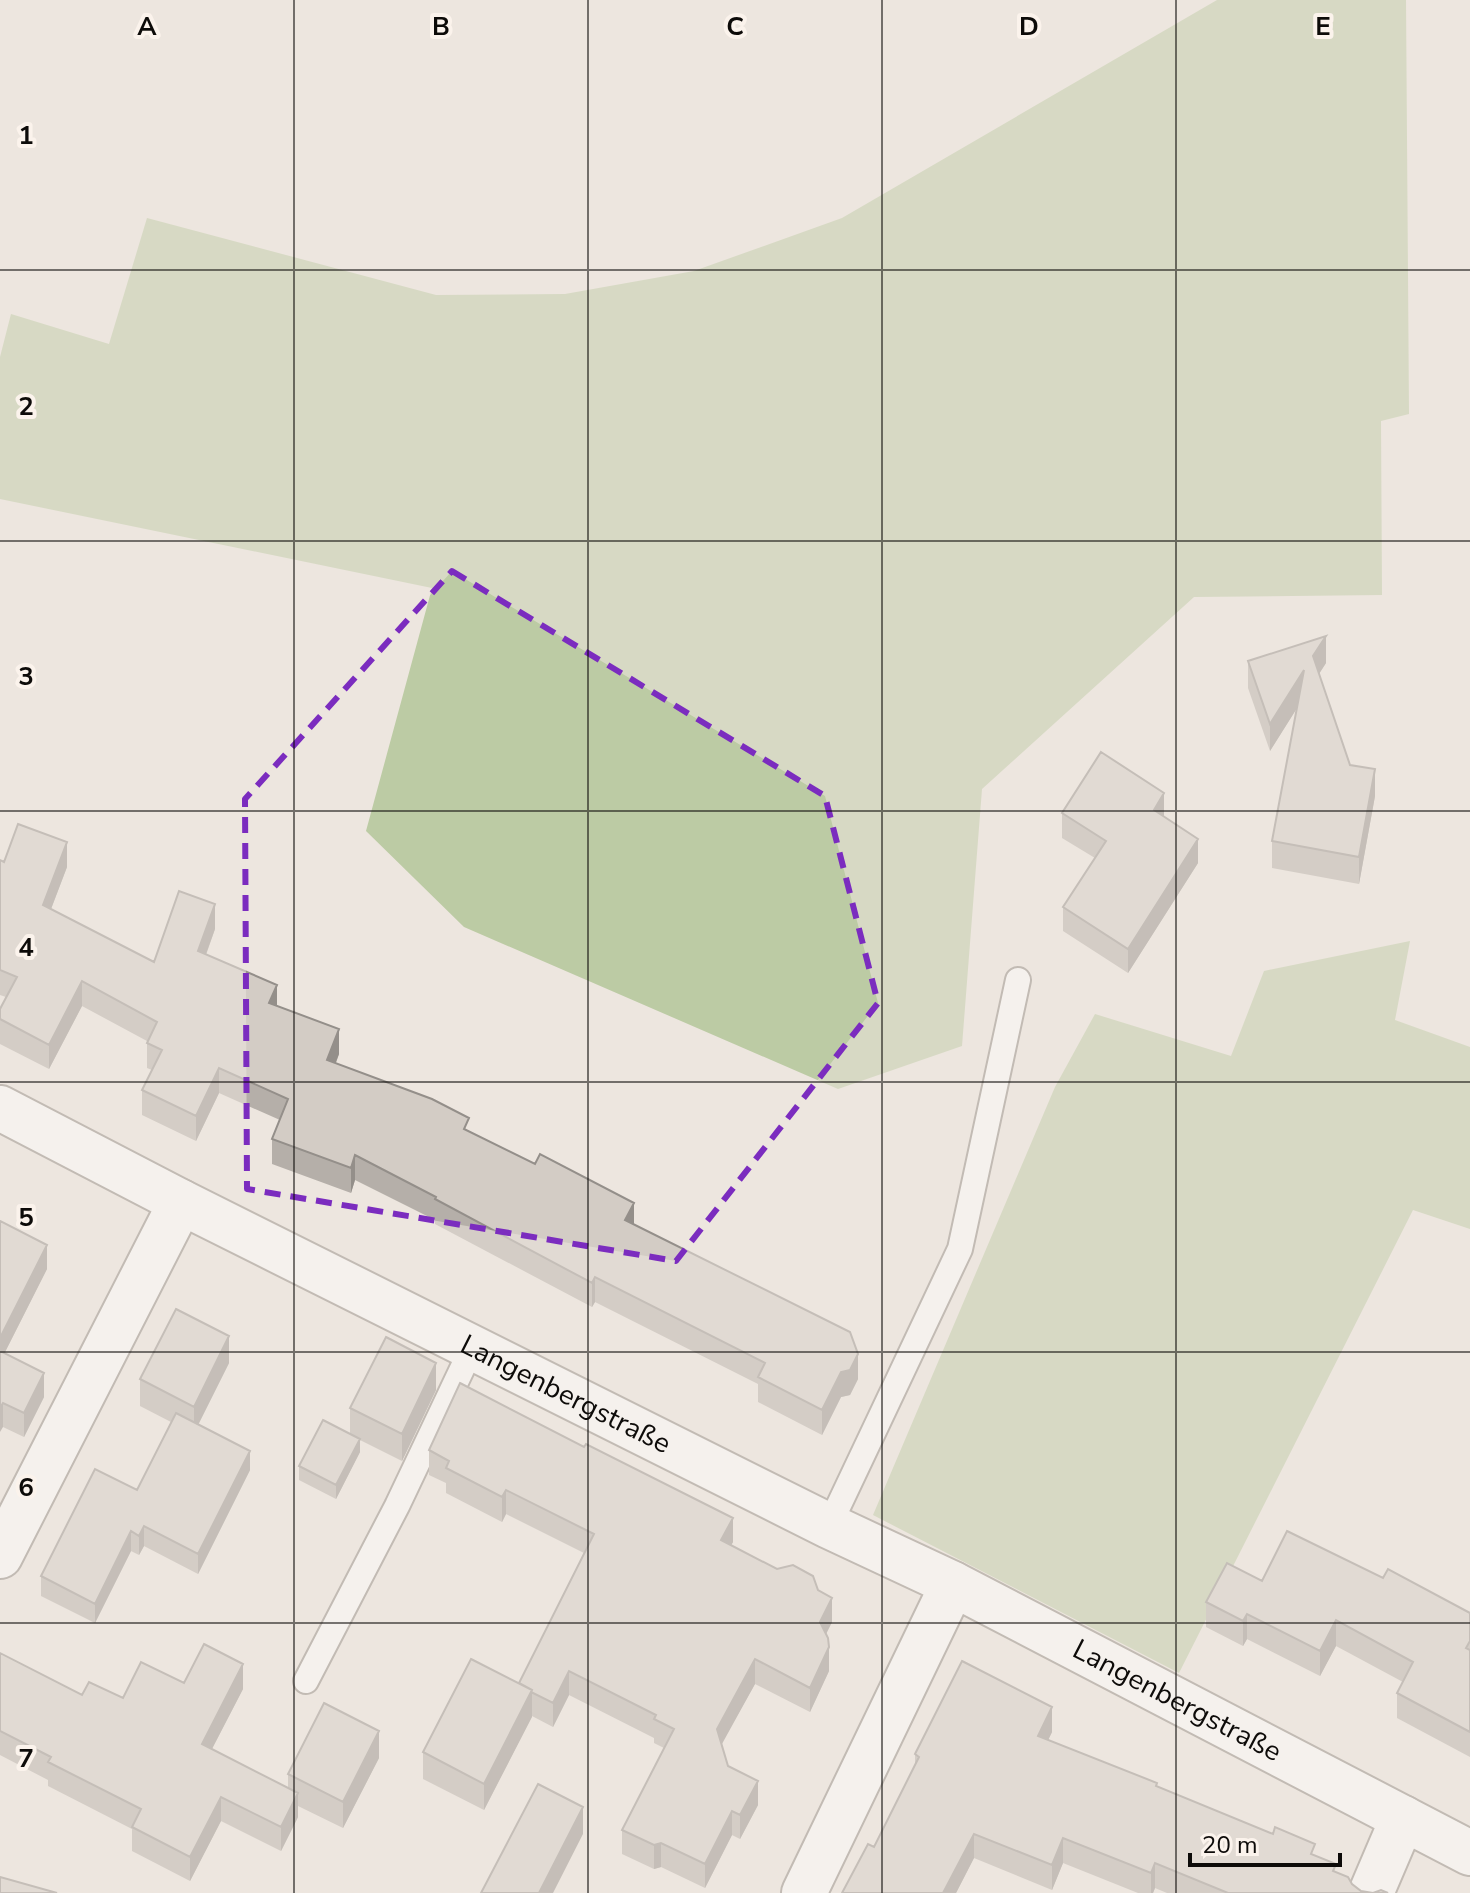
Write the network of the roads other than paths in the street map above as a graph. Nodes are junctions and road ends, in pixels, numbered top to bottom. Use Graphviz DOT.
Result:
graph roads {
  1 [pos="1018,980"];
  2 [pos="0,1108"];
  3 [pos="181,1202"];
  4 [pos="472,1348"];
  5 [pos="829,1526"];
  6 [pos="0,1556"];
  7 [pos="953,1584"];
  8 [pos="306,1681"];
  9 [pos="1403,1818"];
  10 [pos="1470,1853"];
  11 [pos="804,1893"];
  12 [pos="1371,1893"];
  1 -- 5 [label="lane"];
  2 -- 3 [label="street, Langenbergstraße"];
  3 -- 4 [label="street, Langenbergstraße"];
  3 -- 6 [label="street"];
  4 -- 5 [label="street, Langenbergstraße"];
  4 -- 8 [label="lane"];
  5 -- 7 [label="street, Langenbergstraße"];
  7 -- 9 [label="street, Langenbergstraße"];
  7 -- 11 [label="street"];
  9 -- 10 [label="street, Langenbergstraße"];
  9 -- 12 [label="street"];
}
